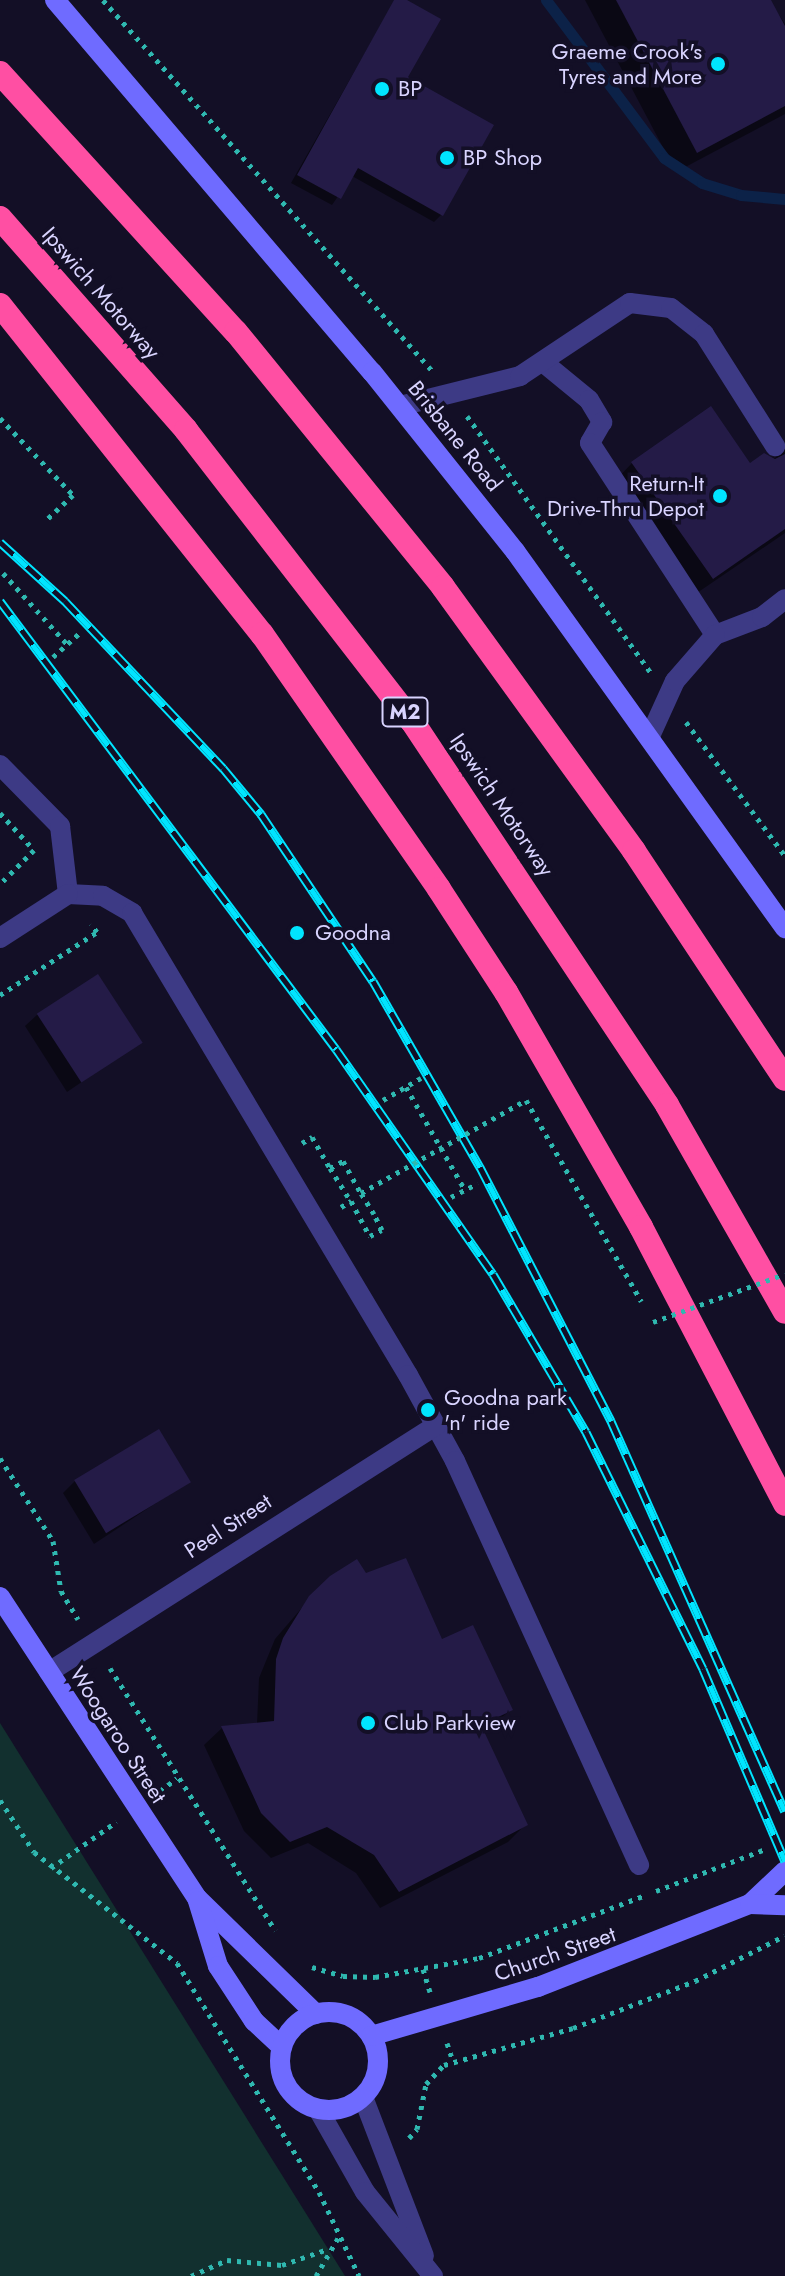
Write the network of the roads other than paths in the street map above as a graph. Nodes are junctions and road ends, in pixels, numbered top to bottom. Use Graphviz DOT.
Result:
graph roads {
  1 [pos="55,0"];
  2 [pos="0,73"];
  3 [pos="0,218"];
  4 [pos="0,305"];
  5 [pos="544,363"];
  6 [pos="400,406"];
  7 [pos="775,446"];
  8 [pos="785,599"];
  9 [pos="715,635"];
  10 [pos="650,736"];
  11 [pos="0,765"];
  12 [pos="68,894"];
  13 [pos="785,928"];
  14 [pos="0,938"];
  15 [pos="785,1079"];
  16 [pos="785,1312"];
  17 [pos="436,1425"];
  18 [pos="785,1504"];
  19 [pos="0,1597"];
  20 [pos="49,1672"];
  21 [pos="639,1865"];
  22 [pos="785,1871"];
  23 [pos="197,1898"];
  24 [pos="750,1904"];
  25 [pos="785,1905"];
  26 [pos="316,2014"];
  27 [pos="371,2036"];
  28 [pos="282,2047"];
  29 [pos="363,2097"];
  30 [pos="318,2109"];
  31 [pos="430,2272"];
  1 -- 6 [label="main road, Brisbane Road"];
  2 -- 15 [label="highway"];
  3 -- 16 [label="highway, Ipswich Motorway / M2"];
  4 -- 18 [label="highway"];
  5 -- 6 [label="street"];
  5 -- 7 [label="street"];
  5 -- 9 [label="street"];
  6 -- 10 [label="main road, Brisbane Road"];
  8 -- 9 [label="street"];
  9 -- 10 [label="street"];
  10 -- 13 [label="main road, Brisbane Road"];
  11 -- 12 [label="street"];
  12 -- 14 [label="street"];
  12 -- 17 [label="street"];
  17 -- 20 [label="street, Peel Street"];
  17 -- 21 [label="street"];
  19 -- 20 [label="main road, Woogaroo Street"];
  20 -- 23 [label="main road, Woogaroo Street"];
  22 -- 24 [label="main road, Church Street"];
  23 -- 26 [label="main road, Woogaroo Street"];
  23 -- 28 [label="main road, Woogaroo Street"];
  24 -- 25 [label="main road, Church Street"];
  24 -- 27 [label="main road, Church Street"];
  26 -- 27 [label="main road"];
  26 -- 28 [label="main road"];
  27 -- 29 [label="main road"];
  28 -- 30 [label="main road"];
  29 -- 30 [label="main road"];
  29 -- 31 [label="street"];
  30 -- 31 [label="street"];
}
